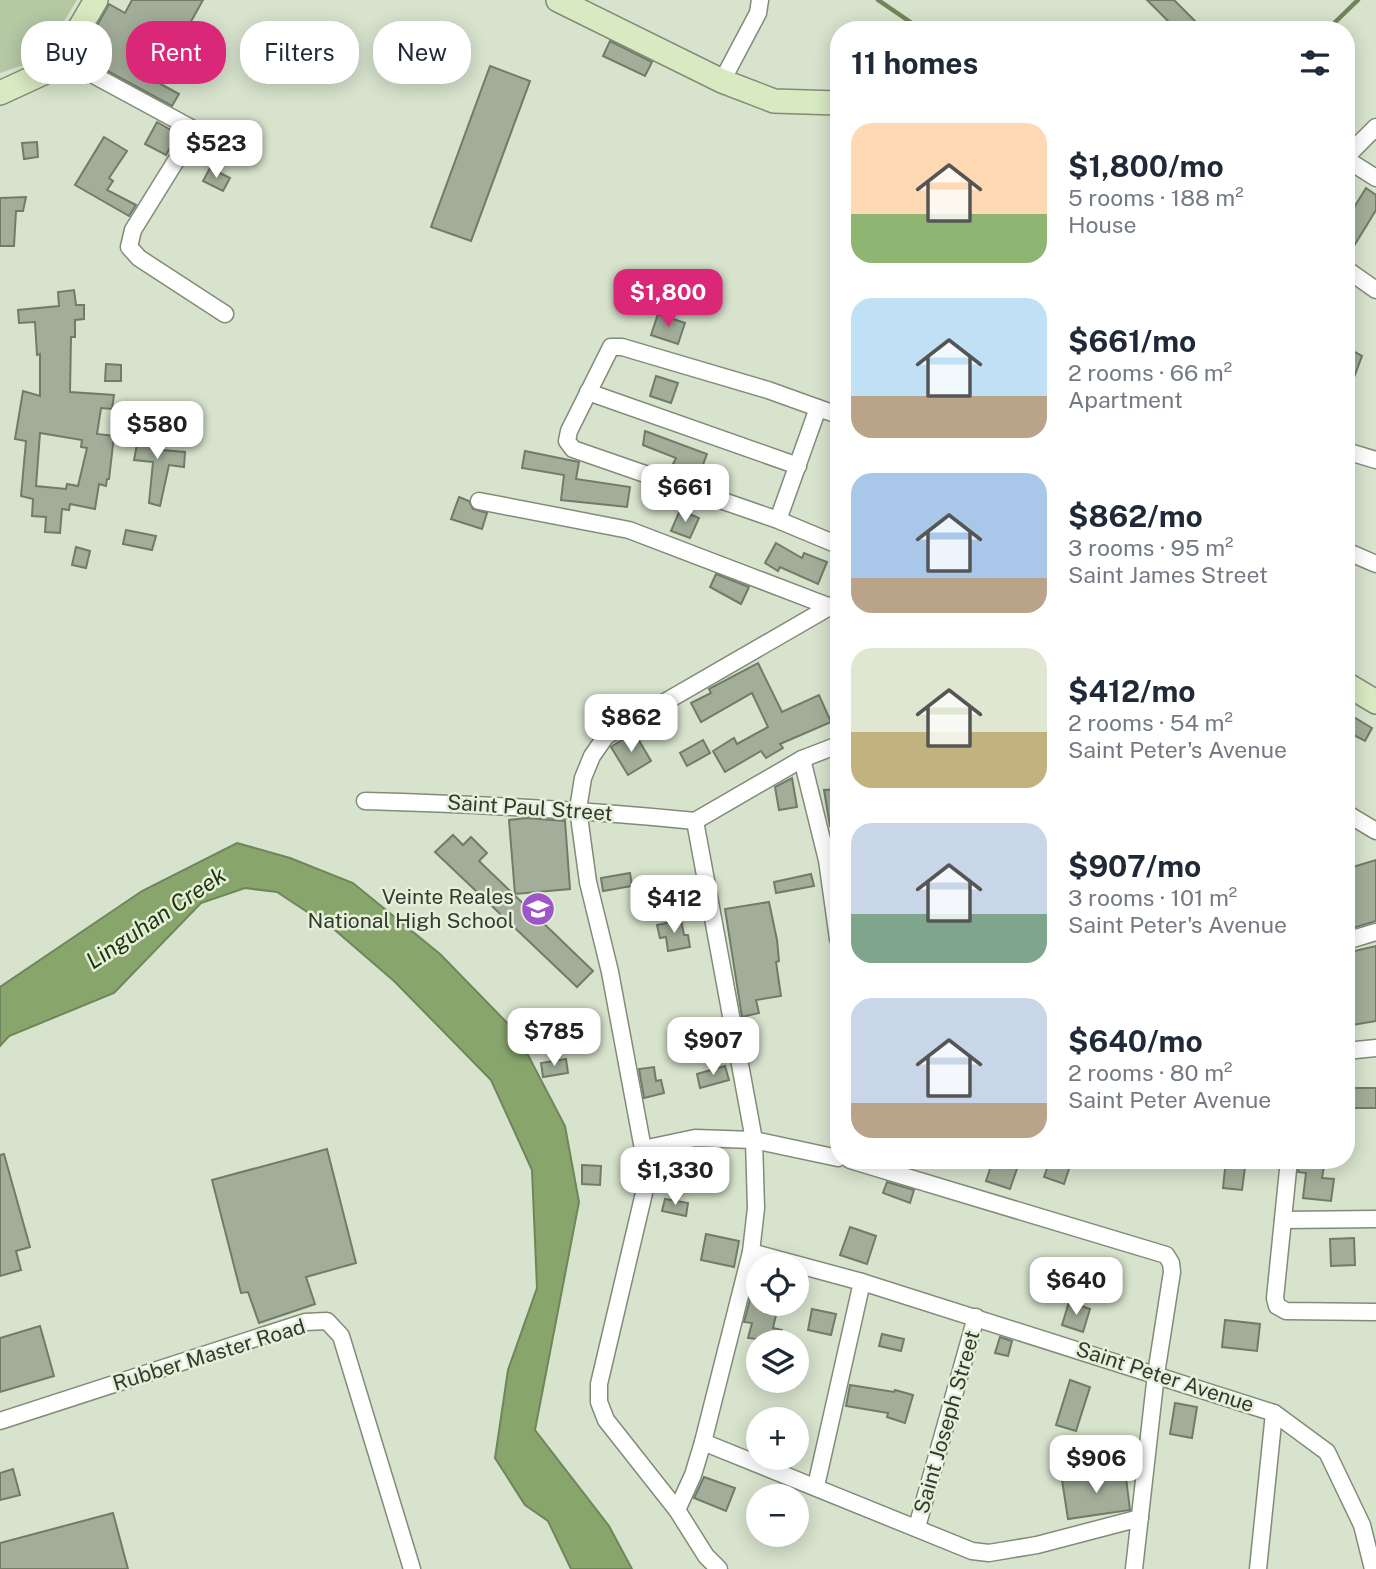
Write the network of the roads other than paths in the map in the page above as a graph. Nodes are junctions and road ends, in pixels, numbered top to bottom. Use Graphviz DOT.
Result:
graph roads {
  1 [pos="96,0"];
  2 [pos="558,0"];
  3 [pos="760,0"];
  4 [pos="84,21"];
  5 [pos="722,81"];
  6 [pos="21,83"];
  7 [pos="110,84"];
  8 [pos="0,93"];
  9 [pos="830,103"];
  10 [pos="1376,127"];
  11 [pos="1355,149"];
  12 [pos="1355,164"];
  13 [pos="1376,178"];
  14 [pos="1355,276"];
  15 [pos="1376,290"];
  16 [pos="225,314"];
  17 [pos="588,393"];
  18 [pos="818,408"];
  19 [pos="830,412"];
  20 [pos="1355,454"];
  21 [pos="1376,460"];
  22 [pos="797,466"];
  23 [pos="479,501"];
  24 [pos="778,520"];
  25 [pos="830,542"];
  26 [pos="1355,555"];
  27 [pos="1376,564"];
  28 [pos="830,603"];
  29 [pos="830,606"];
  30 [pos="1355,689"];
  31 [pos="1376,702"];
  32 [pos="830,747"];
  33 [pos="802,759"];
  34 [pos="365,801"];
  35 [pos="578,809"];
  36 [pos="1355,818"];
  37 [pos="695,821"];
  38 [pos="1376,831"];
  39 [pos="830,849"];
  40 [pos="1376,932"];
  41 [pos="1355,938"];
  42 [pos="1376,1048"];
  43 [pos="1355,1050"];
  44 [pos="754,1140"];
  45 [pos="643,1149"];
  46 [pos="830,1156"];
  47 [pos="880,1169"];
  48 [pos="1288,1169"];
  49 [pos="1376,1219"];
  50 [pos="1283,1220"];
  51 [pos="751,1252"];
  52 [pos="862,1282"];
  53 [pos="1376,1312"];
  54 [pos="976,1317"];
  55 [pos="1156,1374"];
  56 [pos="1274,1413"];
  57 [pos="0,1421"];
  58 [pos="703,1441"];
  59 [pos="816,1486"];
  60 [pos="677,1510"];
  61 [pos="1140,1518"];
  62 [pos="918,1527"];
  63 [pos="412,1569"];
  64 [pos="719,1569"];
  65 [pos="1133,1569"];
  66 [pos="1258,1569"];
  67 [pos="1373,1569"];
  1 -- 4 [label="street"];
  2 -- 5 [label="street"];
  3 -- 5 [label="street"];
  5 -- 9 [label="street"];
  6 -- 8 [label="street"];
  7 -- 16 [label="street"];
  10 -- 11 [label="street"];
  12 -- 13 [label="street"];
  14 -- 15 [label="street"];
  17 -- 18 [label="street"];
  17 -- 22 [label="street"];
  17 -- 24 [label="street"];
  18 -- 19 [label="street"];
  18 -- 22 [label="street"];
  20 -- 21 [label="street"];
  22 -- 24 [label="street"];
  23 -- 28 [label="street"];
  24 -- 25 [label="street"];
  26 -- 27 [label="street"];
  29 -- 35 [label="street"];
  30 -- 31 [label="street"];
  32 -- 33 [label="street"];
  33 -- 37 [label="street"];
  33 -- 39 [label="street"];
  34 -- 35 [label="street, Saint Paul Street"];
  35 -- 37 [label="street, Saint Paul Street"];
  35 -- 45 [label="street"];
  36 -- 38 [label="street"];
  37 -- 44 [label="street"];
  40 -- 41 [label="street"];
  42 -- 43 [label="street"];
  44 -- 45 [label="street"];
  44 -- 46 [label="street"];
  44 -- 51 [label="street"];
  45 -- 60 [label="street"];
  47 -- 55 [label="street"];
  48 -- 50 [label="street"];
  49 -- 50 [label="street"];
  50 -- 53 [label="street"];
  51 -- 52 [label="street, Saint Peter Avenue"];
  51 -- 58 [label="street"];
  52 -- 54 [label="street, Saint Peter Avenue"];
  52 -- 59 [label="street"];
  54 -- 55 [label="street, Saint Peter Avenue"];
  54 -- 62 [label="street, Saint Joseph Street"];
  55 -- 56 [label="street, Saint Peter Avenue"];
  55 -- 61 [label="street"];
  56 -- 66 [label="street"];
  56 -- 67 [label="street, Saint Peter Avenue"];
  57 -- 63 [label="street, Rubber Master Road"];
  58 -- 59 [label="street"];
  58 -- 60 [label="street"];
  59 -- 62 [label="street"];
  60 -- 64 [label="street"];
  61 -- 62 [label="street"];
  61 -- 65 [label="street"];
}
